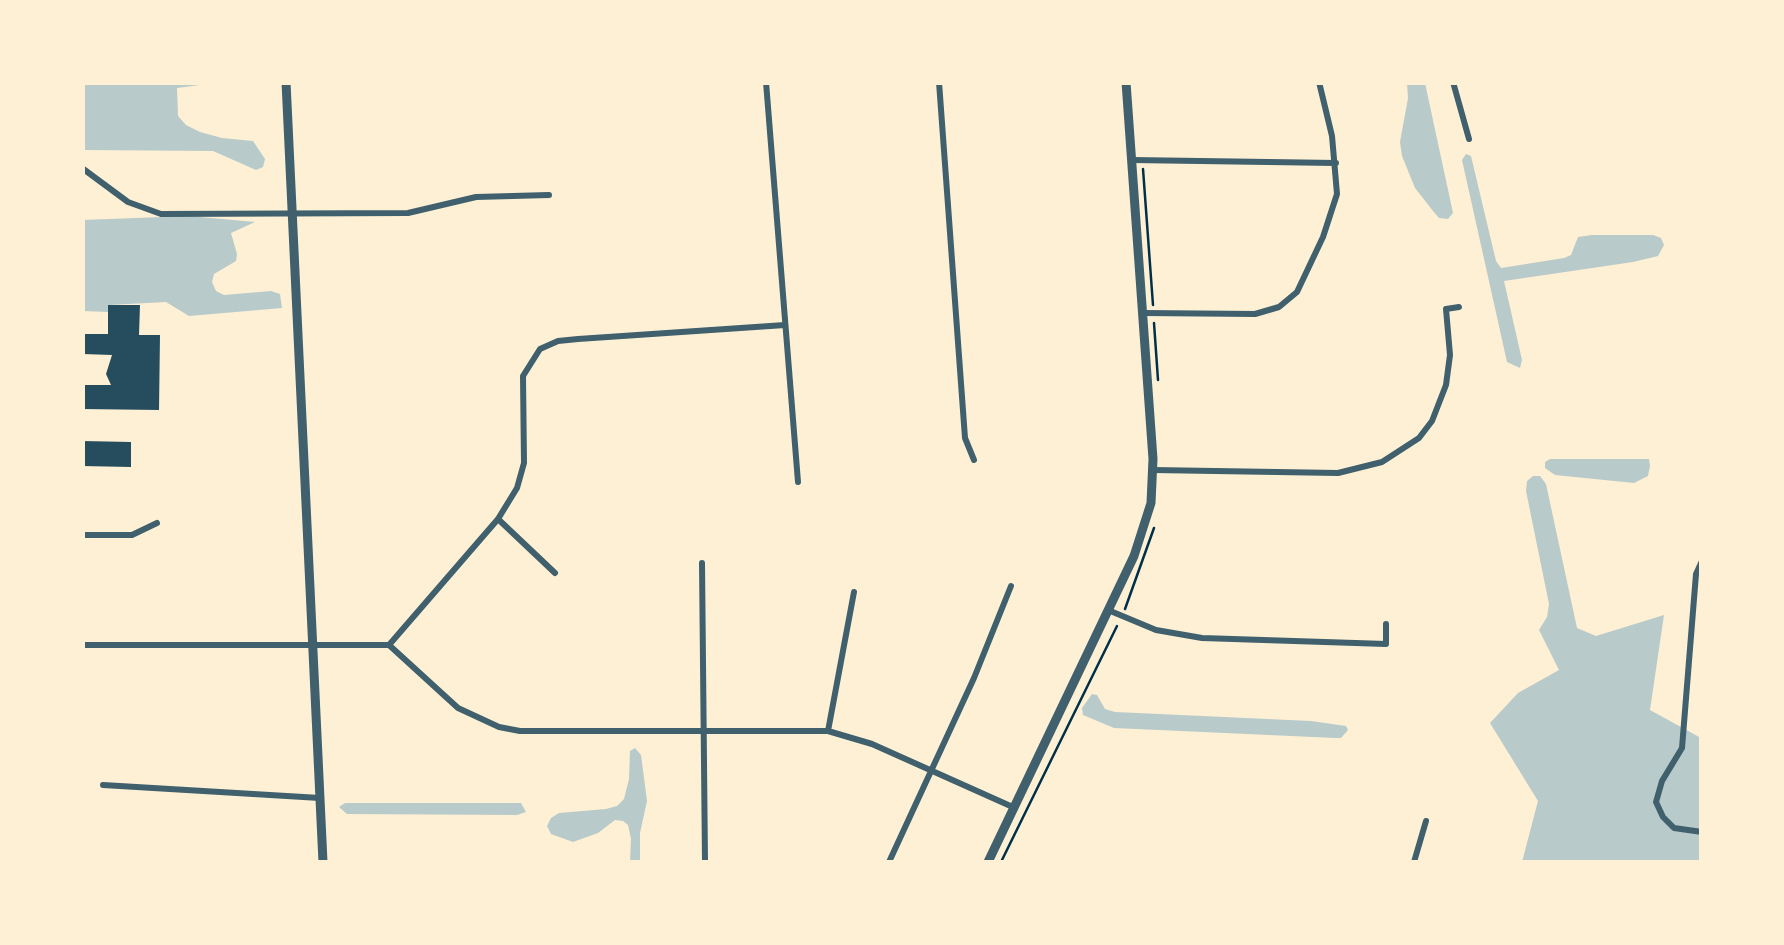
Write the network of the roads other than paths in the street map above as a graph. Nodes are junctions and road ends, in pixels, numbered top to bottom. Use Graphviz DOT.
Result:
graph roads {
  1 [pos="286,82"];
  2 [pos="766,82"];
  3 [pos="938,82"];
  4 [pos="1126,82"];
  5 [pos="1319,82"];
  6 [pos="1453,82"];
  7 [pos="1470,139"];
  8 [pos="1132,160"];
  9 [pos="1336,163"];
  10 [pos="82,168"];
  11 [pos="549,195"];
  12 [pos="291,212"];
  13 [pos="1458,307"];
  14 [pos="1142,314"];
  15 [pos="785,326"];
  16 [pos="974,460"];
  17 [pos="1153,470"];
  18 [pos="798,482"];
  19 [pos="498,518"];
  20 [pos="158,523"];
  21 [pos="82,535"];
  22 [pos="1702,561"];
  23 [pos="702,563"];
  24 [pos="555,573"];
  25 [pos="1011,586"];
  26 [pos="854,592"];
  27 [pos="1108,610"];
  28 [pos="1386,624"];
  29 [pos="82,645"];
  30 [pos="389,645"];
  31 [pos="315,646"];
  32 [pos="705,730"];
  33 [pos="828,731"];
  34 [pos="933,772"];
  35 [pos="102,785"];
  36 [pos="320,798"];
  37 [pos="1015,808"];
  38 [pos="1426,821"];
  39 [pos="1702,832"];
  40 [pos="323,862"];
  41 [pos="705,862"];
  42 [pos="890,862"];
  43 [pos="988,862"];
  44 [pos="1414,862"];
  1 -- 12 [label="street"];
  2 -- 15 [label="street"];
  3 -- 16 [label="street"];
  4 -- 8 [label="street"];
  5 -- 9 [label="street"];
  6 -- 7 [label="street"];
  8 -- 9 [label="street"];
  8 -- 14 [label="street"];
  9 -- 14 [label="street"];
  10 -- 12 [label="street"];
  11 -- 12 [label="street"];
  12 -- 31 [label="street"];
  13 -- 17 [label="street"];
  14 -- 17 [label="street"];
  15 -- 18 [label="street"];
  15 -- 19 [label="street"];
  17 -- 27 [label="street"];
  19 -- 24 [label="street"];
  19 -- 30 [label="street"];
  20 -- 21 [label="street"];
  22 -- 39 [label="street"];
  23 -- 32 [label="street"];
  25 -- 34 [label="street"];
  26 -- 33 [label="street"];
  27 -- 28 [label="street"];
  27 -- 37 [label="street"];
  29 -- 31 [label="street"];
  30 -- 31 [label="street"];
  30 -- 32 [label="street"];
  31 -- 36 [label="street"];
  32 -- 33 [label="street"];
  32 -- 41 [label="street"];
  33 -- 34 [label="street"];
  34 -- 37 [label="street"];
  34 -- 42 [label="street"];
  35 -- 36 [label="street"];
  36 -- 40 [label="street"];
  37 -- 43 [label="street"];
  38 -- 44 [label="street"];
}
